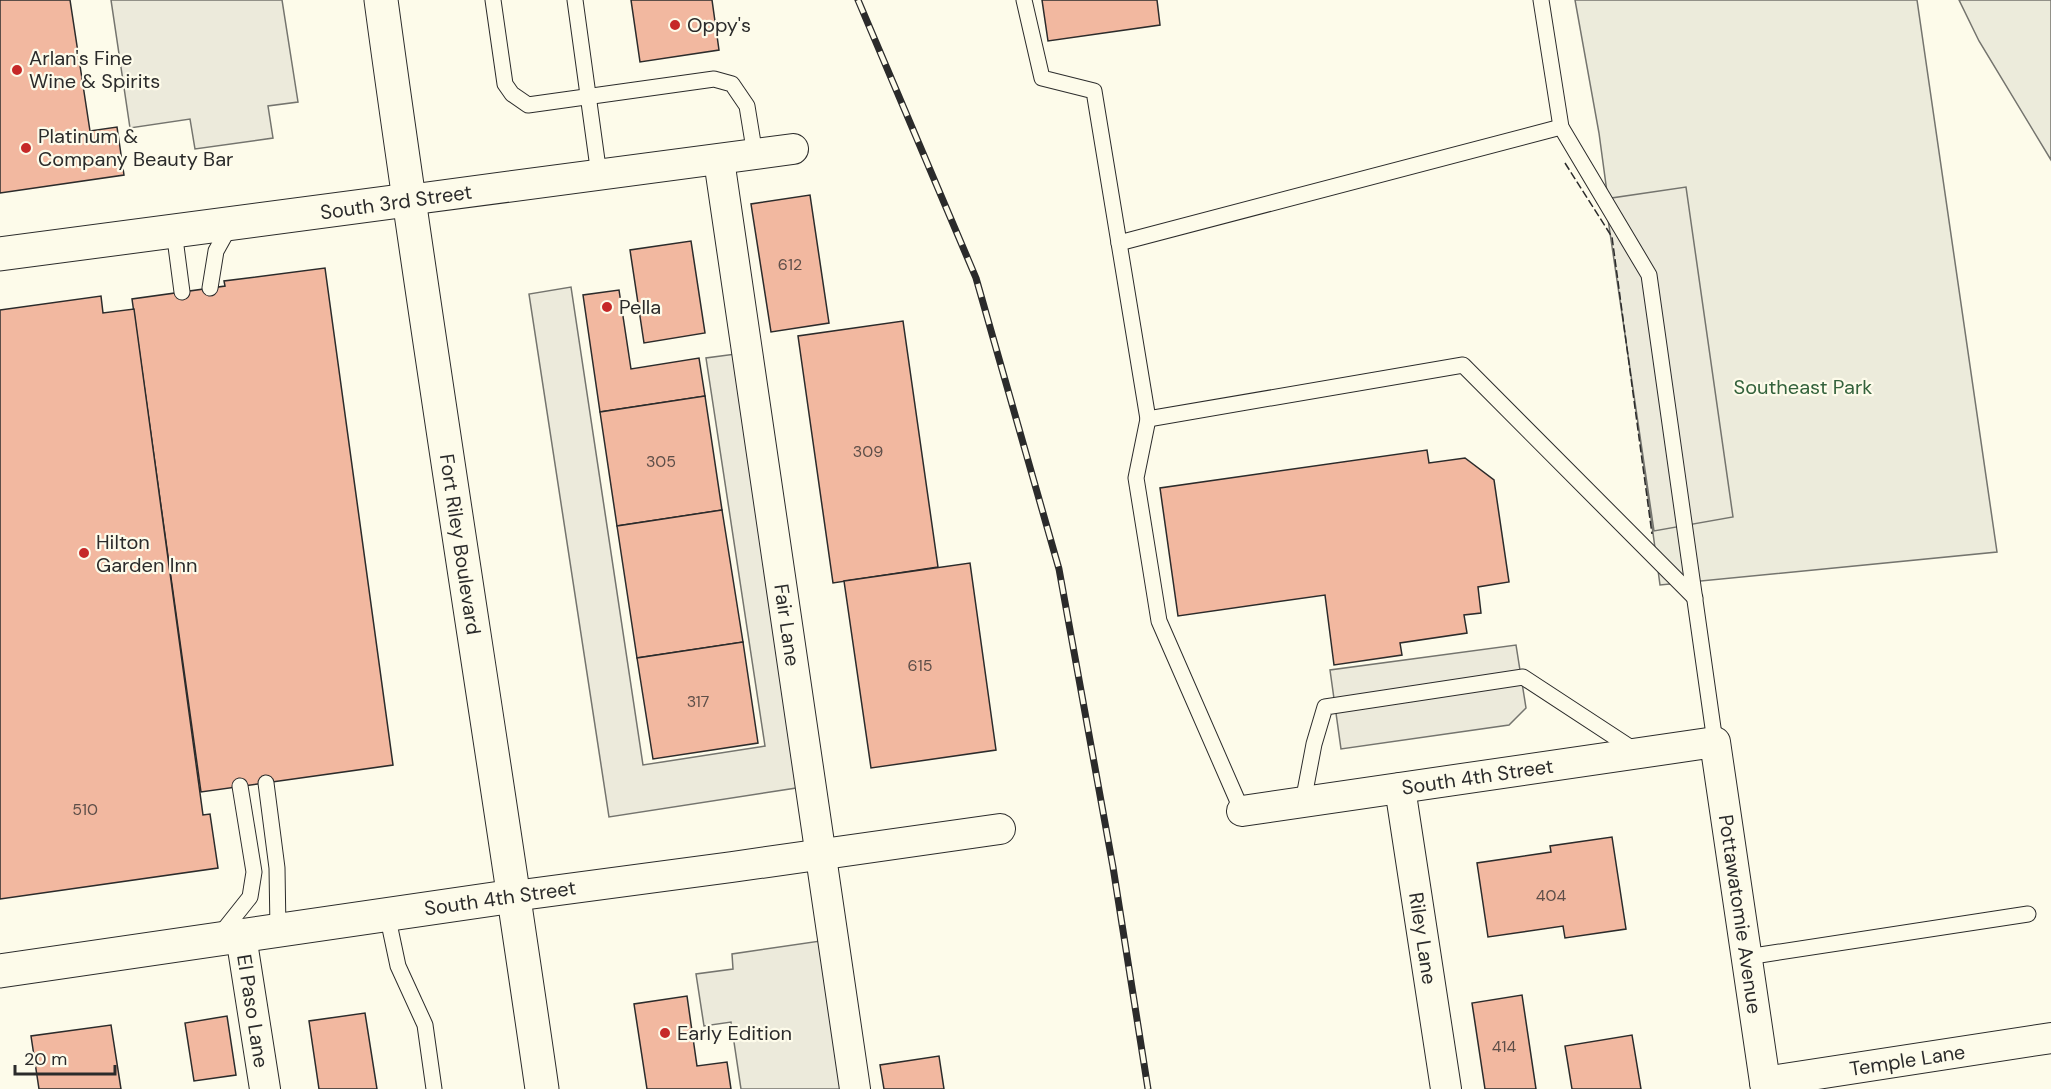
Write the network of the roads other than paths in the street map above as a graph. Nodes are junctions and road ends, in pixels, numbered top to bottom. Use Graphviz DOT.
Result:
graph roads {
  1 [pos="381,0"];
  2 [pos="493,0"];
  3 [pos="574,0"];
  4 [pos="1024,0"];
  5 [pos="1541,0"];
  6 [pos="588,97"];
  7 [pos="1561,127"];
  8 [pos="793,149"];
  9 [pos="755,155"];
  10 [pos="719,160"];
  11 [pos="599,175"];
  12 [pos="408,200"];
  13 [pos="231,224"];
  14 [pos="174,231"];
  15 [pos="1119,243"];
  16 [pos="0,254"];
  17 [pos="210,288"];
  18 [pos="182,292"];
  19 [pos="1148,419"];
  20 [pos="1695,598"];
  21 [pos="1714,741"];
  22 [pos="1638,753"];
  23 [pos="266,783"];
  24 [pos="240,786"];
  25 [pos="1400,788"];
  26 [pos="1303,802"];
  27 [pos="1242,811"];
  28 [pos="1000,829"];
  29 [pos="821,854"];
  30 [pos="514,896"];
  31 [pos="387,914"];
  32 [pos="2028,914"];
  33 [pos="278,930"];
  34 [pos="228,937"];
  35 [pos="1747,957"];
  36 [pos="0,970"];
  37 [pos="2051,1038"];
  38 [pos="1766,1085"];
  39 [pos="265,1089"];
  40 [pos="434,1089"];
  41 [pos="542,1089"];
  42 [pos="855,1089"];
  43 [pos="1446,1089"];
  1 -- 12 [label="main road, Fort Riley Boulevard"];
  2 -- 6 [label="lane"];
  3 -- 6 [label="lane"];
  4 -- 15 [label="lane"];
  5 -- 7 [label="lane"];
  6 -- 9 [label="lane"];
  6 -- 11 [label="lane"];
  7 -- 15 [label="lane"];
  7 -- 20 [label="lane"];
  8 -- 9 [label="street, South 3rd Street"];
  9 -- 10 [label="street, South 3rd Street"];
  10 -- 11 [label="street, South 3rd Street"];
  10 -- 29 [label="street, Fair Lane"];
  11 -- 12 [label="street, South 3rd Street"];
  12 -- 13 [label="main road, South 3rd Street"];
  12 -- 30 [label="main road, Fort Riley Boulevard"];
  13 -- 14 [label="main road, South 3rd Street"];
  13 -- 17 [label="lane"];
  14 -- 16 [label="main road, South 3rd Street"];
  14 -- 18 [label="lane"];
  15 -- 19 [label="lane"];
  19 -- 20 [label="lane"];
  19 -- 27 [label="lane"];
  20 -- 21 [label="lane"];
  21 -- 22 [label="street, South 4th Street"];
  21 -- 35 [label="street, Pottawatomie Avenue"];
  22 -- 25 [label="street, South 4th Street"];
  22 -- 26 [label="lane"];
  23 -- 33 [label="lane"];
  24 -- 34 [label="lane"];
  25 -- 26 [label="street, South 4th Street"];
  25 -- 43 [label="street, Riley Lane"];
  26 -- 27 [label="street, South 4th Street"];
  28 -- 29 [label="street, South 4th Street"];
  29 -- 30 [label="street, South 4th Street"];
  29 -- 42 [label="street, Fair Lane"];
  30 -- 31 [label="main road, South 4th Street"];
  30 -- 41 [label="main road, Fort Riley Boulevard"];
  31 -- 33 [label="main road, South 4th Street"];
  31 -- 40 [label="lane"];
  32 -- 35 [label="lane"];
  33 -- 34 [label="main road, South 4th Street"];
  34 -- 36 [label="main road, South 4th Street"];
  34 -- 39 [label="street, El Paso Lane"];
  35 -- 38 [label="street, Pottawatomie Avenue"];
  37 -- 38 [label="street, Temple Lane"];
}
